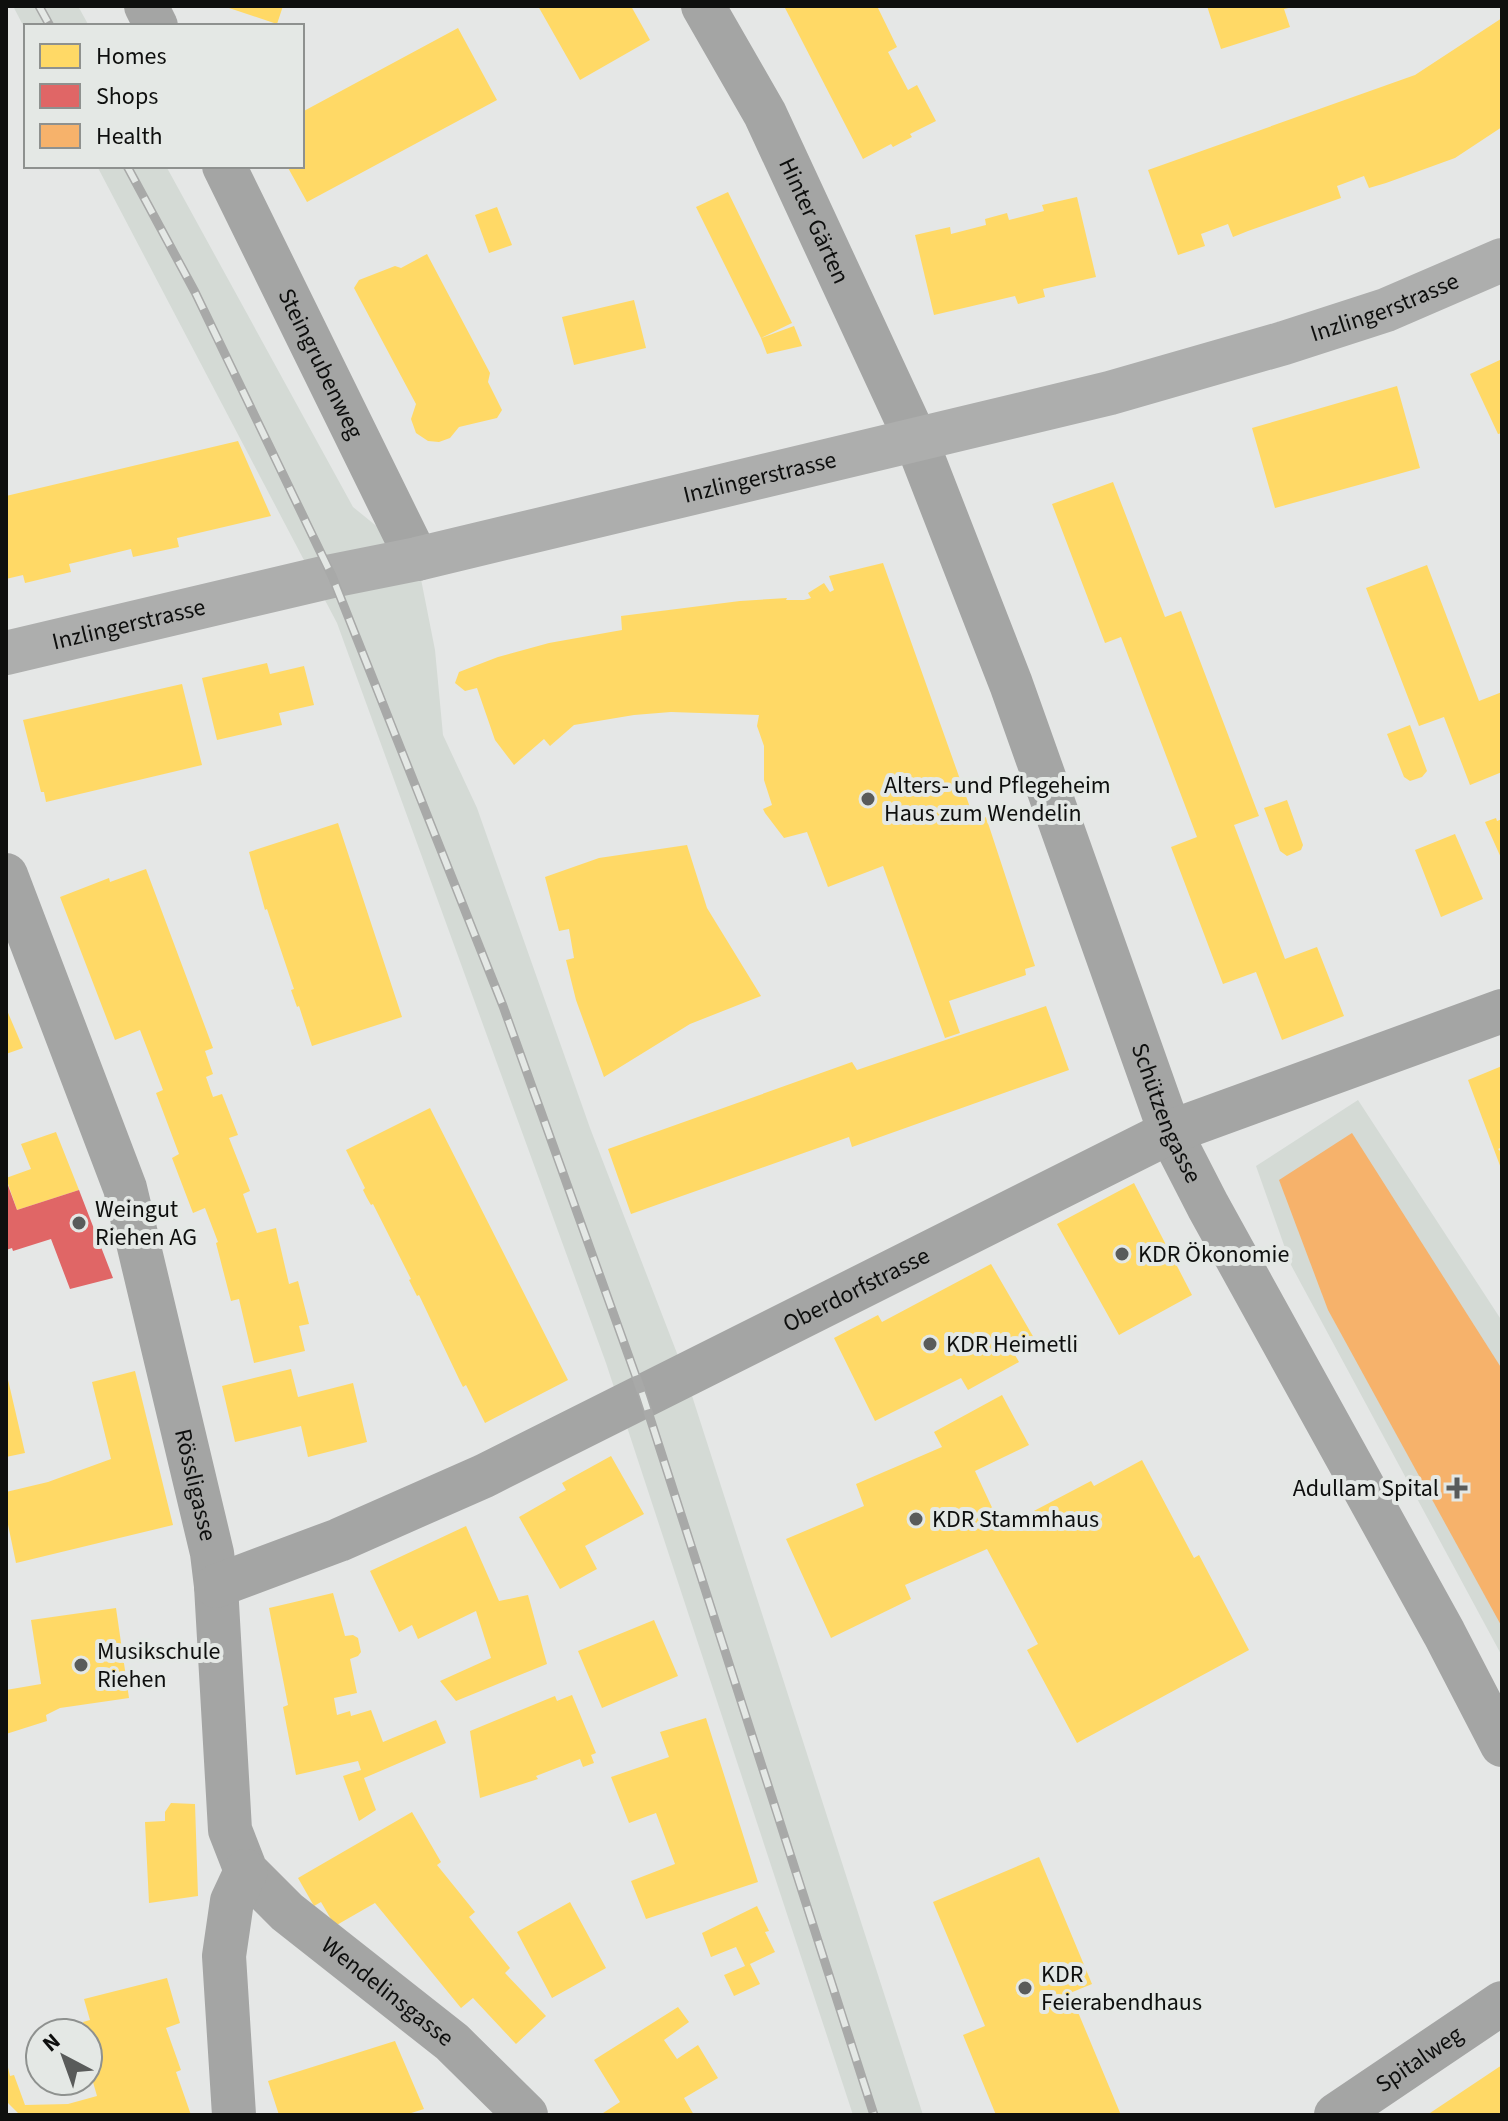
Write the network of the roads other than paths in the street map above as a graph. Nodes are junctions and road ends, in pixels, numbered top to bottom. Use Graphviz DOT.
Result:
graph roads {
  1 [pos="146,6"];
  2 [pos="703,6"];
  3 [pos="155,24"];
  4 [pos="225,168"];
  5 [pos="1502,260"];
  6 [pos="916,440"];
  7 [pos="417,559"];
  8 [pos="6,653"];
  9 [pos="6,875"];
  10 [pos="1502,1011"];
  11 [pos="1170,1132"];
  12 [pos="216,1586"];
  13 [pos="1502,1745"];
  14 [pos="246,1871"];
  15 [pos="1502,2003"];
  16 [pos="234,2115"];
  17 [pos="526,2115"];
  18 [pos="1336,2115"];
  1 -- 3 [label="street"];
  2 -- 6 [label="street, Hinter Gärten"];
  4 -- 7 [label="street, Steingrubenweg"];
  5 -- 6 [label="street, Inzlingerstrasse"];
  6 -- 7 [label="street, Inzlingerstrasse"];
  6 -- 11 [label="street, Schützengasse"];
  7 -- 8 [label="street, Inzlingerstrasse"];
  9 -- 12 [label="street, Rössligasse"];
  10 -- 11 [label="street, Oberdorfstrasse"];
  11 -- 12 [label="street, Oberdorfstrasse"];
  11 -- 13 [label="street, Schützengasse"];
  12 -- 14 [label="street, Rössligasse"];
  14 -- 16 [label="street"];
  14 -- 17 [label="street, Wendelinsgasse"];
  15 -- 18 [label="street, Spitalweg"];
}
